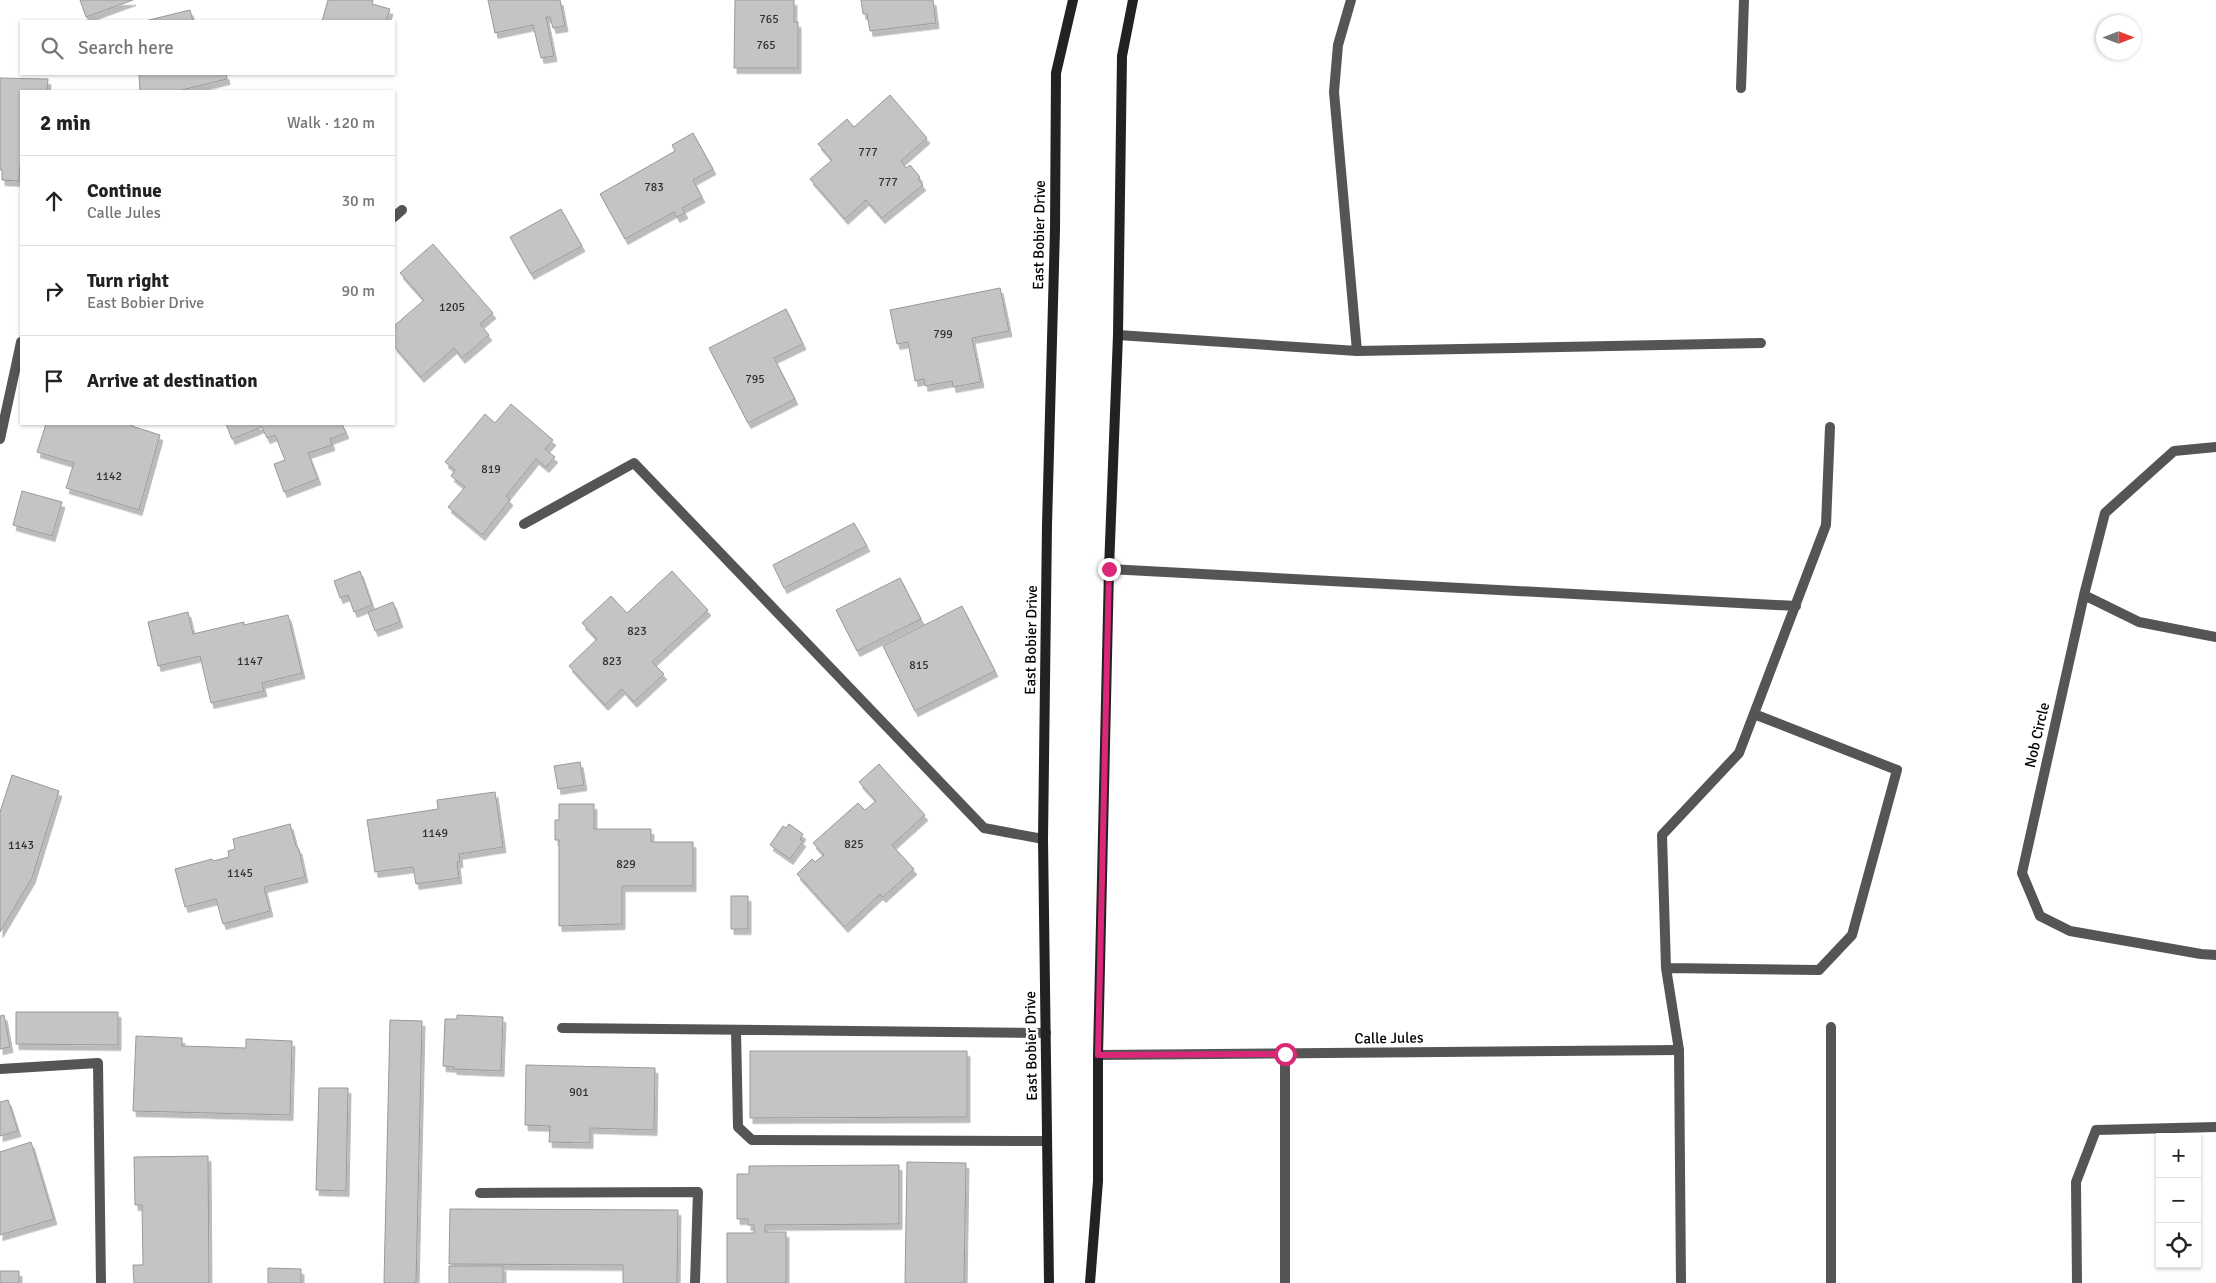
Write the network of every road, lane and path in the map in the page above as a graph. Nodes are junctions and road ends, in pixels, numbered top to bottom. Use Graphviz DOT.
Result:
graph roads {
  1 [pos="1073,0"];
  2 [pos="1133,0"];
  3 [pos="1351,0"];
  4 [pos="1744,0"];
  5 [pos="1741,88"];
  6 [pos="1118,335"];
  7 [pos="1762,343"];
  8 [pos="1356,351"];
  9 [pos="19,361"];
  10 [pos="1830,427"];
  11 [pos="0,439"];
  12 [pos="2216,447"];
  13 [pos="524,524"];
  14 [pos="1109,569"];
  15 [pos="2084,595"];
  16 [pos="1796,606"];
  17 [pos="2216,637"];
  18 [pos="1754,714"];
  19 [pos="1043,839"];
  20 [pos="2216,955"];
  21 [pos="1666,968"];
  22 [pos="1832,1027"];
  23 [pos="562,1028"];
  24 [pos="736,1030"];
  25 [pos="1046,1032"];
  26 [pos="1679,1050"];
  27 [pos="1285,1054"];
  28 [pos="1098,1055"];
  29 [pos="0,1068"];
  30 [pos="2216,1127"];
  31 [pos="1046,1141"];
  32 [pos="480,1193"];
  33 [pos="101,1283"];
  34 [pos="695,1283"];
  35 [pos="1048,1283"];
  36 [pos="1090,1283"];
  37 [pos="1285,1283"];
  38 [pos="1681,1283"];
  39 [pos="1832,1283"];
  40 [pos="2077,1283"];
  1 -- 19 [label="main road, East Bobier Drive"];
  2 -- 6 [label="main road"];
  3 -- 8 [label="street"];
  4 -- 5 [label="street"];
  6 -- 8 [label="street"];
  6 -- 14 [label="main road"];
  7 -- 8 [label="street"];
  9 -- 11 [label="street"];
  10 -- 16 [label="street"];
  12 -- 15 [label="street, Nob Circle"];
  13 -- 19 [label="street"];
  14 -- 16 [label="street"];
  14 -- 28 [label="main road"];
  15 -- 17 [label="street"];
  15 -- 20 [label="street, Nob Circle"];
  16 -- 18 [label="street"];
  18 -- 21 [label="street"];
  18 -- 21 [label="street"];
  19 -- 25 [label="main road, East Bobier Drive"];
  21 -- 26 [label="street"];
  22 -- 39 [label="street"];
  23 -- 24 [label="street"];
  24 -- 25 [label="street"];
  24 -- 31 [label="street"];
  25 -- 31 [label="main road, East Bobier Drive"];
  26 -- 27 [label="street, Calle Jules"];
  26 -- 38 [label="street"];
  27 -- 28 [label="street, Calle Jules"];
  27 -- 37 [label="street"];
  28 -- 36 [label="main road"];
  29 -- 33 [label="street"];
  30 -- 40 [label="street"];
  31 -- 35 [label="main road, East Bobier Drive"];
  32 -- 34 [label="street"];
}
